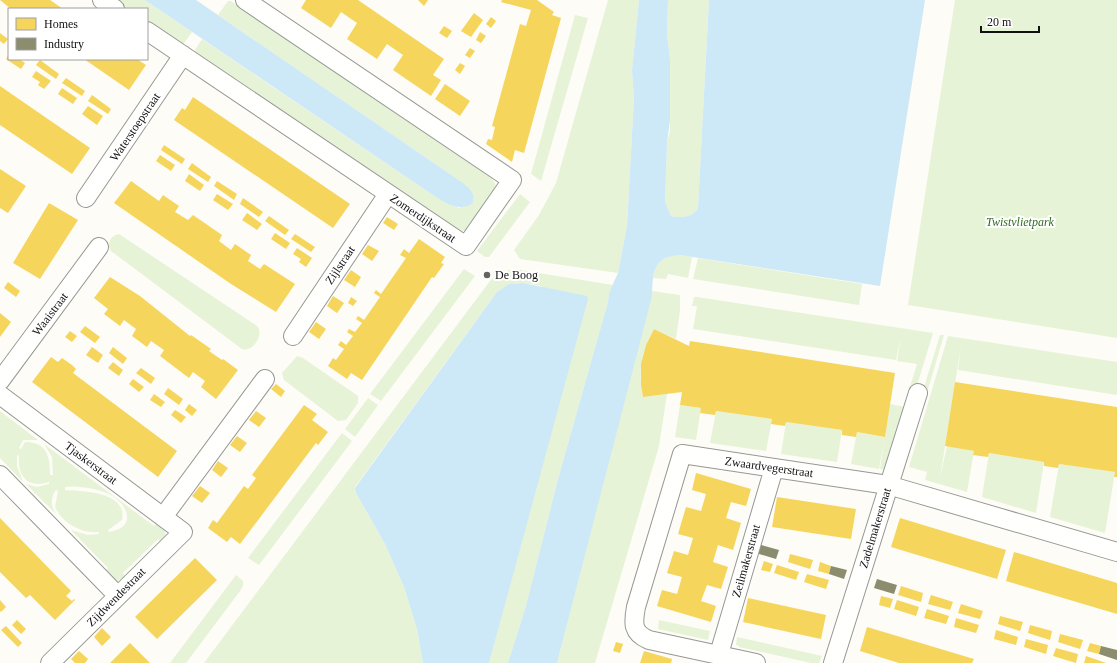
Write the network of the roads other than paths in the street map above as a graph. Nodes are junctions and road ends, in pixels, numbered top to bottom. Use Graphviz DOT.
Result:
graph roads {
  1 [pos="102,0"];
  2 [pos="245,0"];
  3 [pos="114,8"];
  4 [pos="148,32"];
  5 [pos="183,55"];
  6 [pos="388,194"];
  7 [pos="86,198"];
  8 [pos="99,247"];
  9 [pos="293,336"];
  10 [pos="265,379"];
  11 [pos="0,381"];
  12 [pos="918,393"];
  13 [pos="0,395"];
  14 [pos="774,468"];
  15 [pos="0,475"];
  16 [pos="888,485"];
  17 [pos="163,517"];
  18 [pos="183,532"];
  19 [pos="1117,552"];
  20 [pos="118,596"];
  21 [pos="708,656"];
  22 [pos="50,663"];
  23 [pos="756,663"];
  24 [pos="833,663"];
  1 -- 3 [label="street"];
  2 -- 6 [label="street, Zomerdijkstraat"];
  4 -- 5 [label="street, Zomerdijkstraat"];
  5 -- 6 [label="street, Zomerdijkstraat"];
  5 -- 7 [label="street, Waterstoepstraat"];
  6 -- 9 [label="street, Zijlstraat"];
  8 -- 11 [label="street, Waaistraat"];
  10 -- 17 [label="street"];
  12 -- 16 [label="street, Zadelmakerstraat"];
  13 -- 17 [label="street, Tjaskerstraat"];
  14 -- 16 [label="street, Zwaardvegerstraat"];
  14 -- 21 [label="street, Zeilmakerstraat"];
  14 -- 21 [label="street, Zwaardvegerstraat"];
  15 -- 20 [label="street"];
  16 -- 19 [label="street, Zwaardvegerstraat"];
  16 -- 24 [label="street, Zadelmakerstraat"];
  17 -- 18 [label="street, Tjaskerstraat"];
  18 -- 20 [label="street, Zijdwendestraat"];
  20 -- 22 [label="street, Zijdwendestraat"];
  21 -- 23 [label="street"];
}
